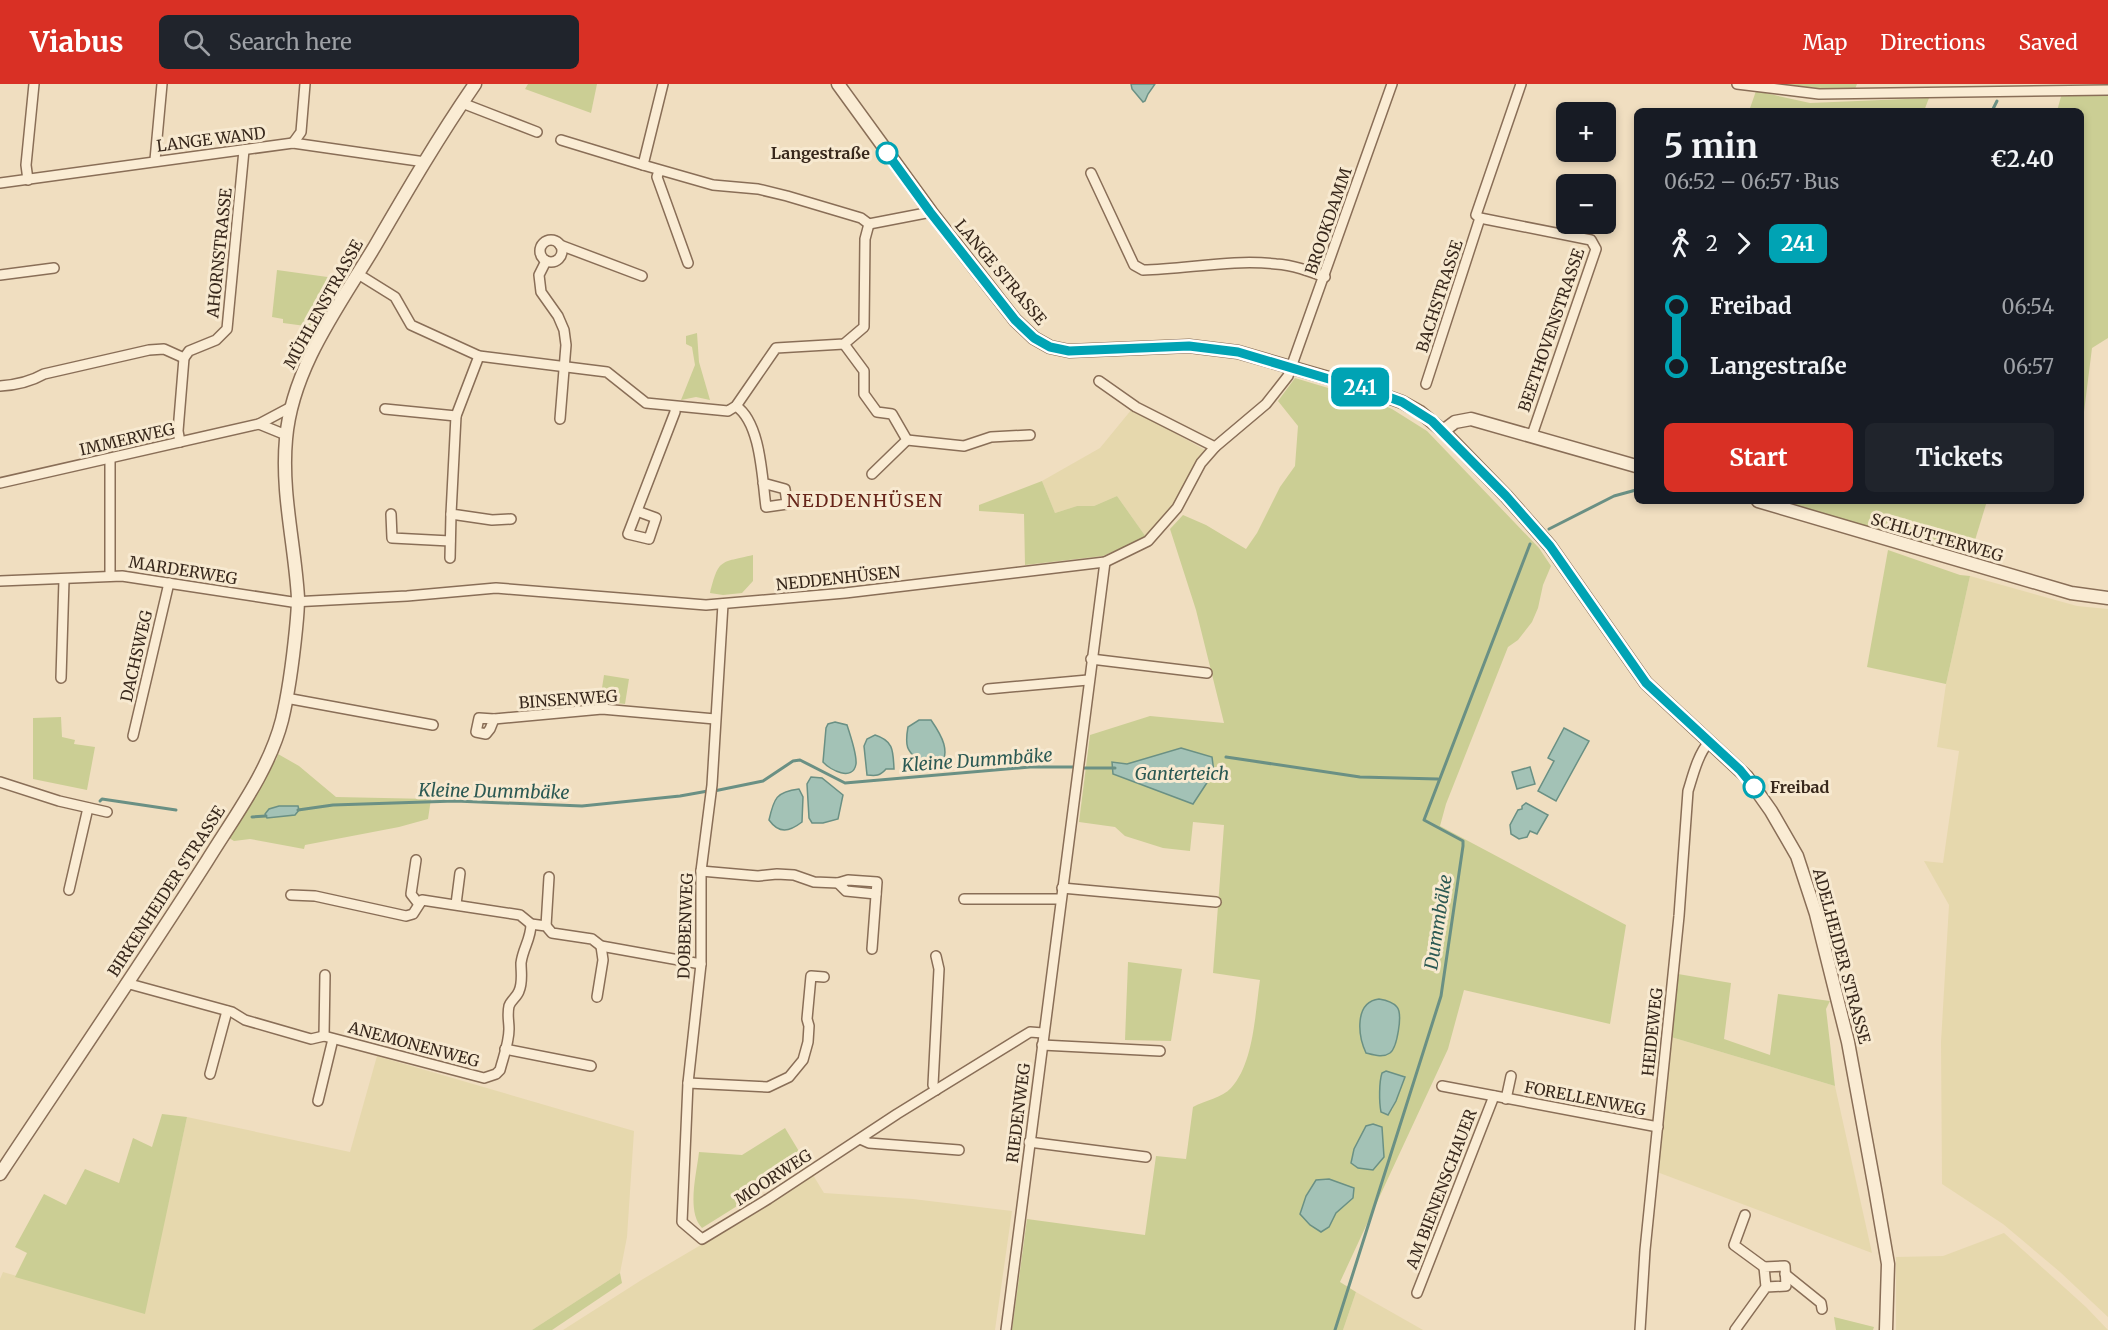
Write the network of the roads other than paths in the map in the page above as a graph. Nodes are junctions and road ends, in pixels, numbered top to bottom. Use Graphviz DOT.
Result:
graph roads {
  1 [pos="34,84"];
  2 [pos="162,84"];
  3 [pos="305,84"];
  4 [pos="475,84"];
  5 [pos="663,84"];
  6 [pos="838,84"];
  7 [pos="1392,84"];
  8 [pos="1521,84"];
  9 [pos="1737,84"];
  10 [pos="2108,90"];
  11 [pos="462,103"];
  12 [pos="537,132"];
  13 [pos="561,140"];
  14 [pos="293,143"];
  15 [pos="244,150"];
  16 [pos="154,160"];
  17 [pos="425,162"];
  18 [pos="643,165"];
  19 [pos="659,171"];
  20 [pos="1091,173"];
  21 [pos="28,180"];
  22 [pos="0,183"];
  23 [pos="930,212"];
  24 [pos="1480,218"];
  25 [pos="869,224"];
  26 [pos="560,245"];
  27 [pos="546,261"];
  28 [pos="688,263"];
  29 [pos="54,268"];
  30 [pos="358,274"];
  31 [pos="0,275"];
  32 [pos="642,276"];
  33 [pos="1325,277"];
  34 [pos="844,344"];
  35 [pos="479,356"];
  36 [pos="184,358"];
  37 [pos="565,365"];
  38 [pos="1293,368"];
  39 [pos="1099,381"];
  40 [pos="1426,384"];
  41 [pos="0,386"];
  42 [pos="736,406"];
  43 [pos="291,407"];
  44 [pos="675,407"];
  45 [pos="385,409"];
  46 [pos="456,416"];
  47 [pos="560,419"];
  48 [pos="259,424"];
  49 [pos="1443,430"];
  50 [pos="286,435"];
  51 [pos="1030,435"];
  52 [pos="1532,435"];
  53 [pos="907,440"];
  54 [pos="180,442"];
  55 [pos="1215,447"];
  56 [pos="110,459"];
  57 [pos="1634,465"];
  58 [pos="872,474"];
  59 [pos="0,483"];
  60 [pos="763,483"];
  61 [pos="1768,504"];
  62 [pos="637,511"];
  63 [pos="391,514"];
  64 [pos="451,514"];
  65 [pos="511,519"];
  66 [pos="450,542"];
  67 [pos="450,558"];
  68 [pos="1105,562"];
  69 [pos="110,576"];
  70 [pos="64,580"];
  71 [pos="0,581"];
  72 [pos="169,583"];
  73 [pos="2108,598"];
  74 [pos="298,602"];
  75 [pos="723,604"];
  76 [pos="1091,660"];
  77 [pos="1207,673"];
  78 [pos="61,678"];
  79 [pos="1088,680"];
  80 [pos="988,689"];
  81 [pos="286,698"];
  82 [pos="494,719"];
  83 [pos="715,719"];
  84 [pos="433,725"];
  85 [pos="133,736"];
  86 [pos="1709,742"];
  87 [pos="0,782"];
  88 [pos="88,808"];
  89 [pos="107,812"];
  90 [pos="416,860"];
  91 [pos="701,871"];
  92 [pos="460,873"];
  93 [pos="549,877"];
  94 [pos="1062,888"];
  95 [pos="69,890"];
  96 [pos="291,895"];
  97 [pos="964,899"];
  98 [pos="1061,899"];
  99 [pos="1216,902"];
  100 [pos="418,903"];
  101 [pos="456,904"];
  102 [pos="531,924"];
  103 [pos="546,926"];
  104 [pos="602,946"];
  105 [pos="872,949"];
  106 [pos="936,956"];
  107 [pos="700,964"];
  108 [pos="325,975"];
  109 [pos="824,977"];
  110 [pos="126,983"];
  111 [pos="597,997"];
  112 [pos="227,1011"];
  113 [pos="1043,1033"];
  114 [pos="329,1037"];
  115 [pos="1042,1045"];
  116 [pos="505,1049"];
  117 [pos="1160,1052"];
  118 [pos="591,1066"];
  119 [pos="210,1074"];
  120 [pos="1511,1076"];
  121 [pos="688,1083"];
  122 [pos="1443,1086"];
  123 [pos="936,1090"];
  124 [pos="1494,1096"];
  125 [pos="1506,1099"];
  126 [pos="318,1101"];
  127 [pos="1658,1127"];
  128 [pos="860,1138"];
  129 [pos="1029,1142"];
  130 [pos="960,1150"];
  131 [pos="1146,1157"];
  132 [pos="0,1174"];
  133 [pos="1745,1215"];
  134 [pos="702,1239"];
  135 [pos="1764,1267"];
  136 [pos="1785,1274"];
  137 [pos="1766,1287"];
  138 [pos="1416,1293"];
  139 [pos="1822,1309"];
  140 [pos="1006,1330"];
  141 [pos="1640,1330"];
  142 [pos="1735,1330"];
  143 [pos="1886,1330"];
  1 -- 21 [label="street"];
  2 -- 16 [label="street"];
  3 -- 14 [label="street"];
  4 -- 11 [label="street, MÜHLENSTRASSE"];
  5 -- 18 [label="street"];
  6 -- 23 [label="street, LANGE STRASSE"];
  7 -- 33 [label="street, BROOKDAMM"];
  8 -- 24 [label="street"];
  9 -- 10 [label="street"];
  11 -- 12 [label="street"];
  11 -- 17 [label="street, MÜHLENSTRASSE"];
  13 -- 18 [label="street"];
  14 -- 15 [label="street, LANGE WAND"];
  14 -- 17 [label="street, LANGE WAND"];
  15 -- 16 [label="street, LANGE WAND"];
  15 -- 36 [label="street, AHORNSTRASSE"];
  16 -- 21 [label="street, LANGE WAND"];
  17 -- 30 [label="street, MÜHLENSTRASSE"];
  18 -- 19 [label="street"];
  19 -- 25 [label="street"];
  19 -- 28 [label="street"];
  20 -- 33 [label="street"];
  21 -- 22 [label="street, LANGE WAND"];
  23 -- 25 [label="street"];
  23 -- 38 [label="street, LANGE STRASSE"];
  24 -- 40 [label="street, BACHSTRASSE"];
  24 -- 52 [label="street, BEETHOVENSTRASSE"];
  25 -- 34 [label="street"];
  26 -- 27 [label="street"];
  26 -- 27 [label="street"];
  26 -- 32 [label="street"];
  27 -- 37 [label="street"];
  29 -- 31 [label="street"];
  30 -- 35 [label="street"];
  30 -- 43 [label="street, MÜHLENSTRASSE"];
  33 -- 38 [label="street, BROOKDAMM"];
  34 -- 42 [label="street"];
  34 -- 53 [label="street"];
  35 -- 37 [label="street"];
  35 -- 46 [label="street"];
  36 -- 41 [label="street"];
  36 -- 54 [label="street"];
  37 -- 44 [label="street"];
  37 -- 47 [label="street"];
  38 -- 49 [label="street, LANGE STRASSE"];
  38 -- 55 [label="street, NEDDENHÜSEN"];
  39 -- 55 [label="street"];
  42 -- 44 [label="street"];
  42 -- 60 [label="street"];
  43 -- 48 [label="street, IMMERWEG"];
  43 -- 50 [label="street, MÜHLENSTRASSE"];
  44 -- 62 [label="street"];
  45 -- 46 [label="street"];
  46 -- 64 [label="street"];
  48 -- 50 [label="street"];
  48 -- 54 [label="street, IMMERWEG"];
  49 -- 52 [label="street"];
  49 -- 86 [label="street, ADELHEIDER STRASSE"];
  50 -- 74 [label="street, MÜHLENSTRASSE"];
  51 -- 53 [label="street"];
  52 -- 57 [label="street"];
  53 -- 58 [label="street"];
  54 -- 56 [label="street, IMMERWEG"];
  55 -- 68 [label="street, NEDDENHÜSEN"];
  56 -- 59 [label="street, IMMERWEG"];
  56 -- 69 [label="street"];
  61 -- 73 [label="street, SCHLUTTERWEG"];
  63 -- 66 [label="street"];
  64 -- 65 [label="street"];
  64 -- 66 [label="street"];
  66 -- 67 [label="street"];
  68 -- 75 [label="street, NEDDENHÜSEN"];
  68 -- 76 [label="street, RIEDENWEG"];
  69 -- 70 [label="street, MARDERWEG"];
  69 -- 72 [label="street, MARDERWEG"];
  70 -- 71 [label="street, MARDERWEG"];
  70 -- 78 [label="street"];
  72 -- 74 [label="street, MARDERWEG"];
  72 -- 85 [label="street, DACHSWEG"];
  74 -- 75 [label="street, NEDDENHÜSEN"];
  74 -- 81 [label="street, BIRKENHEIDER STRASSE"];
  75 -- 83 [label="street, DOBBENWEG"];
  76 -- 77 [label="street"];
  76 -- 79 [label="street, RIEDENWEG"];
  79 -- 80 [label="street"];
  79 -- 94 [label="street, RIEDENWEG"];
  81 -- 84 [label="street"];
  81 -- 110 [label="street, BIRKENHEIDER STRASSE"];
  82 -- 83 [label="street, BINSENWEG"];
  83 -- 91 [label="street, DOBBENWEG"];
  86 -- 127 [label="street, HEIDEWEG"];
  86 -- 143 [label="street, ADELHEIDER STRASSE"];
  87 -- 88 [label="street"];
  88 -- 89 [label="street"];
  88 -- 95 [label="street"];
  90 -- 100 [label="street"];
  91 -- 105 [label="street"];
  91 -- 107 [label="street, DOBBENWEG"];
  92 -- 101 [label="street"];
  93 -- 103 [label="street"];
  94 -- 98 [label="street, RIEDENWEG"];
  94 -- 99 [label="street"];
  96 -- 100 [label="street"];
  97 -- 98 [label="street"];
  98 -- 113 [label="street, RIEDENWEG"];
  100 -- 101 [label="street"];
  101 -- 102 [label="street"];
  102 -- 103 [label="street"];
  102 -- 116 [label="street, ANEMONENWEG"];
  103 -- 104 [label="street"];
  104 -- 107 [label="street"];
  104 -- 111 [label="street"];
  106 -- 123 [label="street"];
  107 -- 121 [label="street, DOBBENWEG"];
  108 -- 114 [label="street, ANEMONENWEG"];
  109 -- 121 [label="street"];
  110 -- 112 [label="street, ANEMONENWEG"];
  110 -- 132 [label="street, BIRKENHEIDER STRASSE"];
  112 -- 114 [label="street, ANEMONENWEG"];
  112 -- 119 [label="street"];
  113 -- 115 [label="street, RIEDENWEG"];
  113 -- 123 [label="street, MOORWEG"];
  114 -- 116 [label="street, ANEMONENWEG"];
  114 -- 126 [label="street, ANEMONENWEG"];
  115 -- 117 [label="street"];
  115 -- 129 [label="street, RIEDENWEG"];
  116 -- 118 [label="street, ANEMONENWEG"];
  120 -- 125 [label="street, FORELLENWEG"];
  121 -- 134 [label="street, DOBBENWEG"];
  122 -- 124 [label="street, FORELLENWEG"];
  123 -- 128 [label="street, MOORWEG"];
  124 -- 125 [label="street, FORELLENWEG"];
  124 -- 138 [label="street, AM BIENENSCHAUER"];
  125 -- 127 [label="street, FORELLENWEG"];
  127 -- 141 [label="street, HEIDEWEG"];
  128 -- 130 [label="street"];
  128 -- 134 [label="street, MOORWEG"];
  129 -- 131 [label="street"];
  129 -- 140 [label="street, RIEDENWEG"];
  133 -- 135 [label="street"];
  135 -- 136 [label="street"];
  135 -- 137 [label="street"];
  136 -- 137 [label="street"];
  136 -- 139 [label="street"];
  137 -- 142 [label="street"];
}
